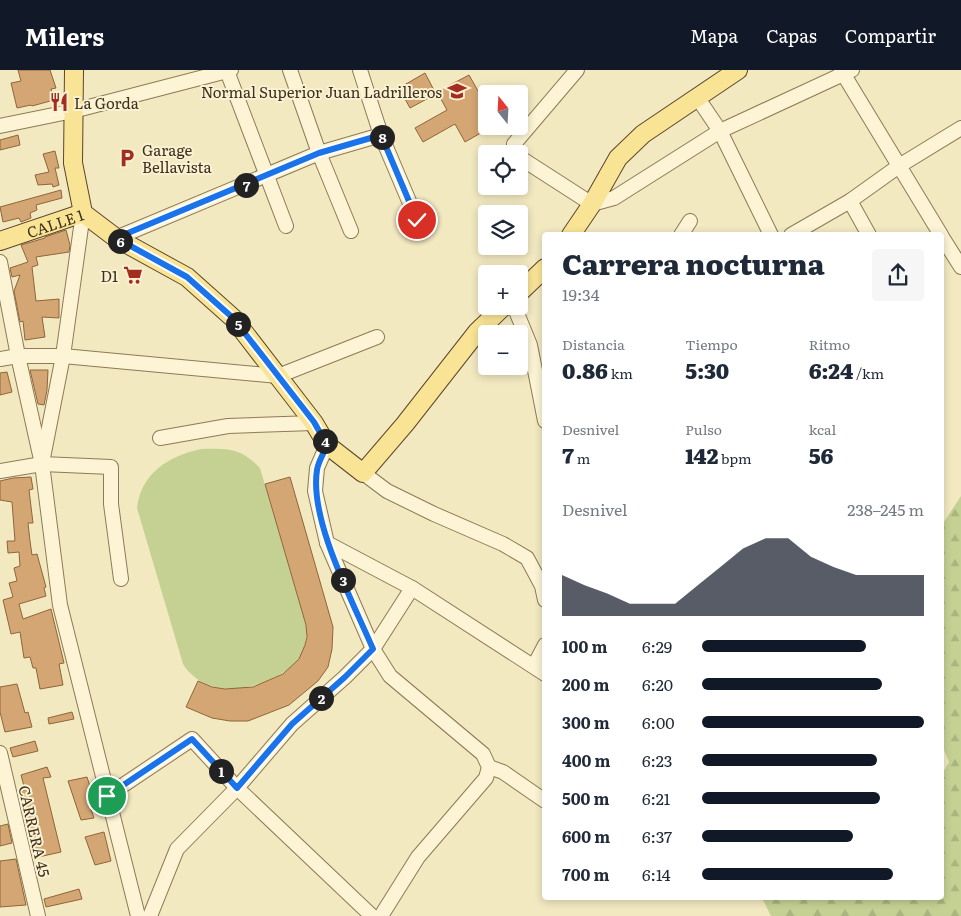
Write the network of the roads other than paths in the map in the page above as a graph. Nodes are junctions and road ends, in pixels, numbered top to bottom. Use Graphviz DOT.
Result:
graph roads {
  1 [pos="74,70"];
  2 [pos="290,70"];
  3 [pos="360,70"];
  4 [pos="577,70"];
  5 [pos="738,70"];
  6 [pos="229,71"];
  7 [pos="846,72"];
  8 [pos="697,97"];
  9 [pos="73,111"];
  10 [pos="0,126"];
  11 [pos="961,128"];
  12 [pos="720,131"];
  13 [pos="381,135"];
  14 [pos="514,145"];
  15 [pos="319,153"];
  16 [pos="528,163"];
  17 [pos="899,166"];
  18 [pos="266,177"];
  19 [pos="850,201"];
  20 [pos="592,204"];
  21 [pos="84,213"];
  22 [pos="417,220"];
  23 [pos="690,221"];
  24 [pos="286,226"];
  25 [pos="351,230"];
  26 [pos="573,232"];
  27 [pos="684,232"];
  28 [pos="770,232"];
  29 [pos="795,232"];
  30 [pos="867,232"];
  31 [pos="940,232"];
  32 [pos="116,238"];
  33 [pos="944,239"];
  34 [pos="0,241"];
  35 [pos="0,262"];
  36 [pos="961,267"];
  37 [pos="542,271"];
  38 [pos="528,284"];
  39 [pos="495,315"];
  40 [pos="518,315"];
  41 [pos="377,338"];
  42 [pos="18,356"];
  43 [pos="62,356"];
  44 [pos="0,359"];
  45 [pos="278,376"];
  46 [pos="542,406"];
  47 [pos="314,422"];
  48 [pos="160,438"];
  49 [pos="327,445"];
  50 [pos="42,464"];
  51 [pos="0,471"];
  52 [pos="363,473"];
  53 [pos="327,543"];
  54 [pos="121,579"];
  55 [pos="542,586"];
  56 [pos="412,588"];
  57 [pos="373,649"];
  58 [pos="542,658"];
  59 [pos="539,670"];
  60 [pos="0,753"];
  61 [pos="489,767"];
  62 [pos="237,788"];
  63 [pos="107,796"];
  64 [pos="542,799"];
  65 [pos="38,916"];
  66 [pos="138,916"];
  67 [pos="150,916"];
  68 [pos="372,916"];
  69 [pos="381,916"];
  1 -- 9 [label="main road"];
  2 -- 15 [label="street"];
  3 -- 13 [label="street"];
  4 -- 14 [label="street"];
  5 -- 8 [label="main road"];
  6 -- 9 [label="street"];
  6 -- 18 [label="street"];
  7 -- 12 [label="street"];
  7 -- 17 [label="street"];
  8 -- 12 [label="street"];
  8 -- 20 [label="main road"];
  9 -- 10 [label="street"];
  9 -- 21 [label="main road"];
  11 -- 17 [label="street"];
  12 -- 20 [label="street"];
  12 -- 28 [label="street"];
  13 -- 15 [label="street"];
  13 -- 22 [label="street"];
  15 -- 18 [label="street"];
  15 -- 25 [label="street"];
  16 -- 20 [label="street"];
  17 -- 19 [label="street"];
  17 -- 31 [label="street"];
  18 -- 24 [label="street"];
  18 -- 32 [label="street"];
  19 -- 29 [label="street"];
  19 -- 30 [label="street"];
  20 -- 26 [label="main road"];
  21 -- 32 [label="main road, CALLE 1"];
  21 -- 34 [label="main road, CALLE 1"];
  21 -- 43 [label="street"];
  23 -- 27 [label="street"];
  32 -- 45 [label="main road, CALLE 1"];
  33 -- 36 [label="street"];
  35 -- 42 [label="street"];
  37 -- 38 [label="main road"];
  39 -- 52 [label="main road"];
  40 -- 46 [label="street"];
  41 -- 45 [label="street"];
  42 -- 43 [label="street"];
  42 -- 44 [label="street"];
  42 -- 50 [label="street"];
  43 -- 45 [label="street"];
  43 -- 50 [label="street"];
  45 -- 47 [label="main road, CALLE 1"];
  47 -- 48 [label="street"];
  47 -- 49 [label="main road, CALLE 1"];
  49 -- 52 [label="main road, CALLE 1"];
  49 -- 53 [label="street"];
  50 -- 51 [label="street"];
  50 -- 54 [label="street"];
  50 -- 63 [label="street"];
  52 -- 55 [label="street"];
  53 -- 56 [label="street"];
  53 -- 57 [label="street"];
  56 -- 57 [label="street"];
  56 -- 59 [label="street"];
  57 -- 61 [label="street"];
  57 -- 62 [label="street"];
  58 -- 59 [label="street"];
  60 -- 65 [label="street, CARRERA 45"];
  61 -- 64 [label="street"];
  61 -- 69 [label="street"];
  62 -- 63 [label="street"];
  62 -- 67 [label="street"];
  62 -- 68 [label="street"];
  63 -- 66 [label="street"];
}
